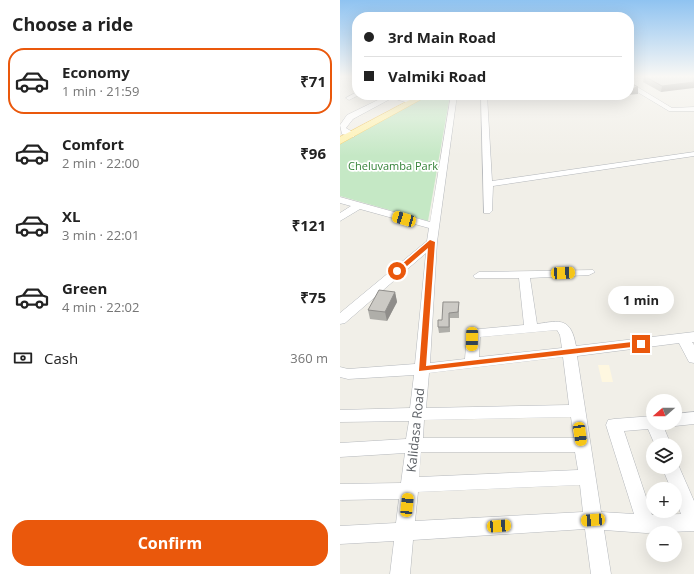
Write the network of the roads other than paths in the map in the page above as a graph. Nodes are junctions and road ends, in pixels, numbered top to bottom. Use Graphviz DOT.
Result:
graph roads {
  1 [pos="375,103"];
  2 [pos="411,103"];
  3 [pos="453,103"];
  4 [pos="484,103"];
  5 [pos="659,103"];
  6 [pos="694,109"];
  7 [pos="344,112"];
  8 [pos="356,114"];
  9 [pos="351,135"];
  10 [pos="340,141"];
  11 [pos="692,156"];
  12 [pos="488,184"];
  13 [pos="340,200"];
  14 [pos="359,206"];
  15 [pos="487,211"];
  16 [pos="340,218"];
  17 [pos="435,227"];
  18 [pos="432,242"];
  19 [pos="590,272"];
  20 [pos="524,274"];
  21 [pos="479,276"];
  22 [pos="340,320"];
  23 [pos="531,329"];
  24 [pos="689,338"];
  25 [pos="568,352"];
  26 [pos="694,358"];
  27 [pos="472,363"];
  28 [pos="422,369"];
  29 [pos="340,372"];
  30 [pos="577,411"];
  31 [pos="417,414"];
  32 [pos="340,416"];
  33 [pos="694,418"];
  34 [pos="682,419"];
  35 [pos="646,423"];
  36 [pos="414,445"];
  37 [pos="582,445"];
  38 [pos="340,450"];
  39 [pos="674,474"];
  40 [pos="587,477"];
  41 [pos="409,488"];
  42 [pos="340,492"];
  43 [pos="593,520"];
  44 [pos="694,522"];
  45 [pos="646,524"];
  46 [pos="404,532"];
  47 [pos="340,535"];
  48 [pos="400,574"];
  49 [pos="601,574"];
  1 -- 8 [label="street"];
  2 -- 9 [label="main road"];
  3 -- 17 [label="street, Kalidasa Road"];
  4 -- 12 [label="street"];
  5 -- 6 [label="street"];
  7 -- 8 [label="street"];
  8 -- 9 [label="street"];
  9 -- 10 [label="main road"];
  11 -- 12 [label="street"];
  12 -- 15 [label="street"];
  13 -- 14 [label="street"];
  14 -- 16 [label="street"];
  14 -- 17 [label="street"];
  17 -- 18 [label="street, Kalidasa Road"];
  18 -- 22 [label="street"];
  18 -- 28 [label="street, Kalidasa Road"];
  19 -- 20 [label="street"];
  20 -- 21 [label="street"];
  20 -- 23 [label="street"];
  23 -- 25 [label="street"];
  23 -- 27 [label="street"];
  24 -- 25 [label="street"];
  24 -- 26 [label="street"];
  25 -- 27 [label="street"];
  25 -- 30 [label="street"];
  27 -- 28 [label="street"];
  28 -- 29 [label="street"];
  28 -- 31 [label="street, Kalidasa Road"];
  30 -- 31 [label="street"];
  30 -- 37 [label="street"];
  31 -- 32 [label="street"];
  31 -- 36 [label="street, Kalidasa Road"];
  33 -- 34 [label="street"];
  35 -- 45 [label="street"];
  36 -- 37 [label="street"];
  36 -- 38 [label="street"];
  36 -- 41 [label="street, Kalidasa Road"];
  37 -- 40 [label="street"];
  39 -- 44 [label="street"];
  40 -- 41 [label="street"];
  40 -- 43 [label="street"];
  41 -- 42 [label="street"];
  41 -- 46 [label="street, Kalidasa Road"];
  43 -- 45 [label="street"];
  43 -- 46 [label="street"];
  43 -- 49 [label="street"];
  44 -- 45 [label="street"];
  46 -- 47 [label="street"];
  46 -- 48 [label="street, Kalidasa Road"];
}
